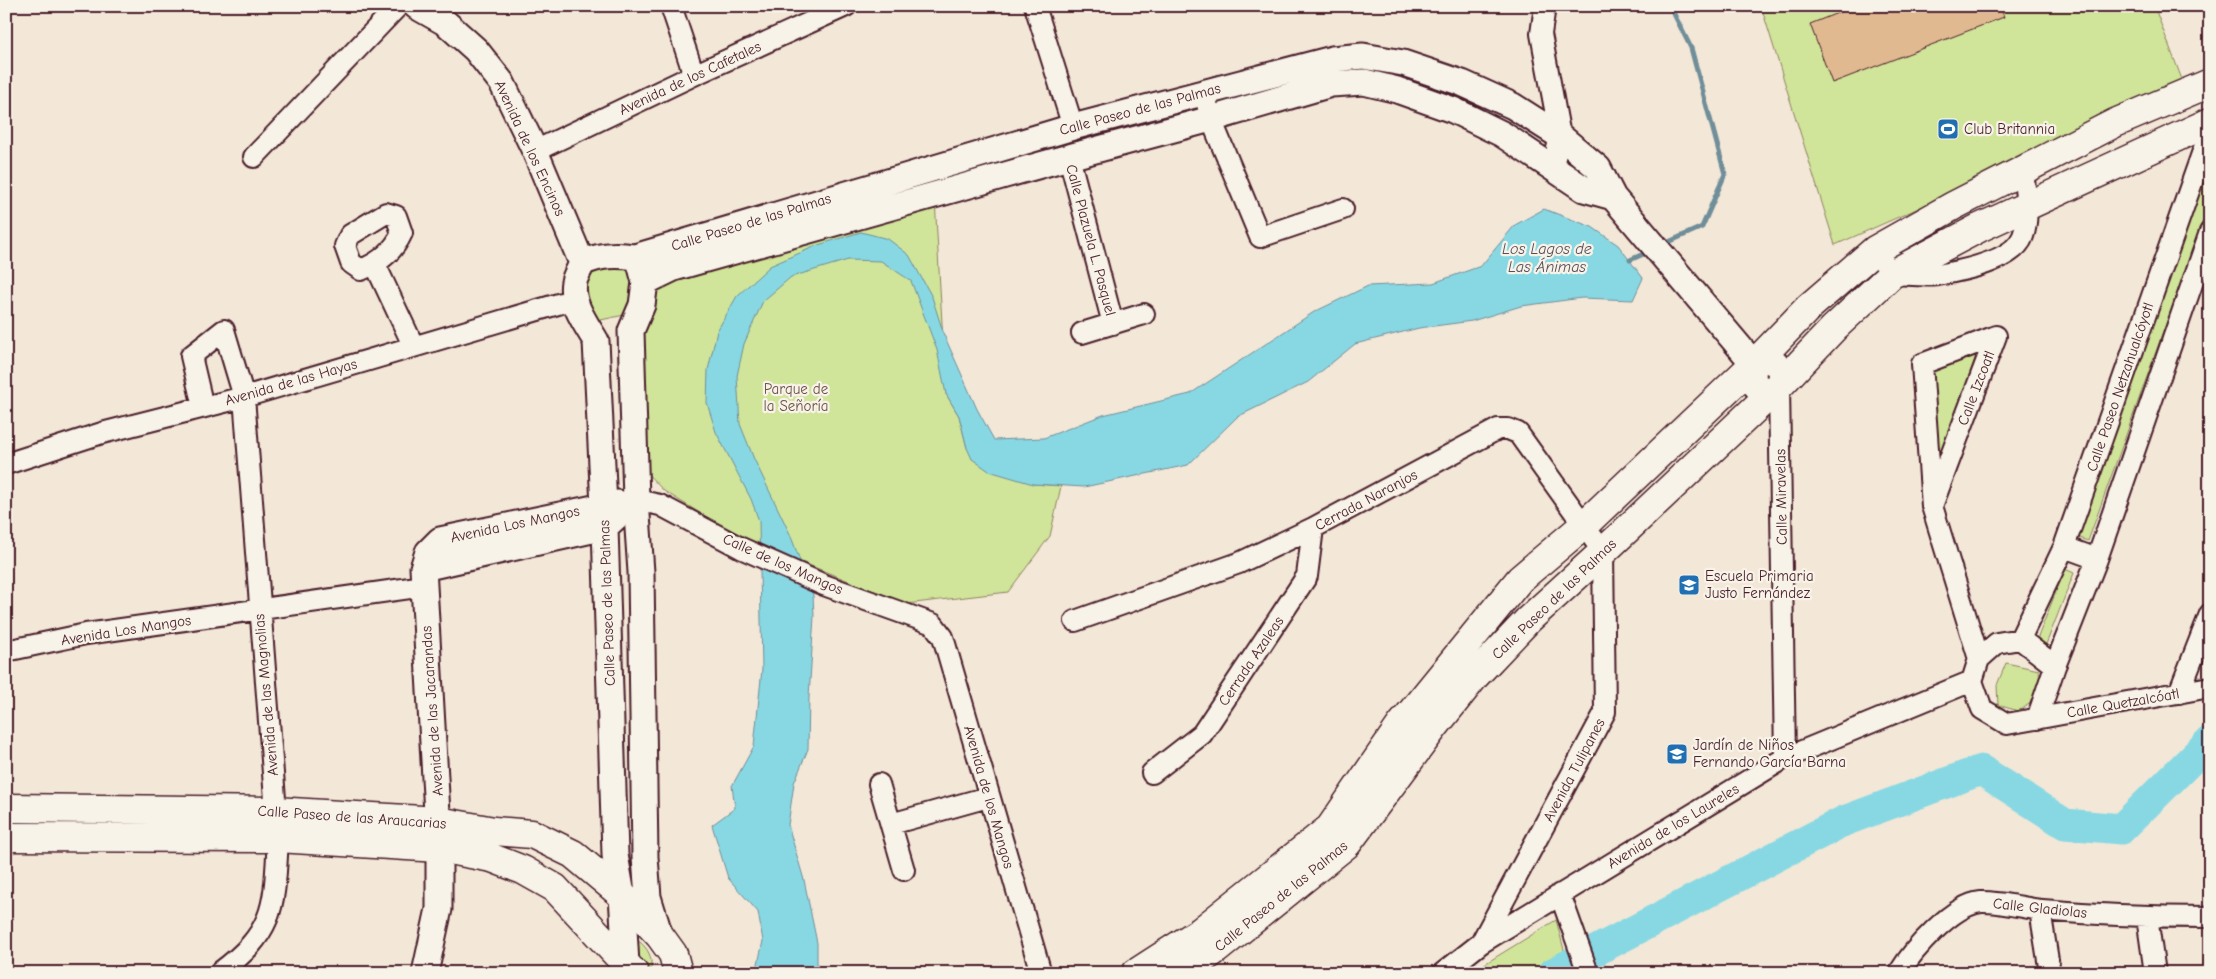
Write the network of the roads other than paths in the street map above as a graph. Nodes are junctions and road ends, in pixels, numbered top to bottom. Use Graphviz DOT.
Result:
graph roads {
  1 [pos="398,6"];
  2 [pos="416,6"];
  3 [pos="671,6"];
  4 [pos="846,6"];
  5 [pos="1035,6"];
  6 [pos="1545,6"];
  7 [pos="694,75"];
  8 [pos="2210,83"];
  9 [pos="1204,92"];
  10 [pos="1211,119"];
  11 [pos="2210,122"];
  12 [pos="1073,126"];
  13 [pos="2210,131"];
  14 [pos="1560,136"];
  15 [pos="1008,146"];
  16 [pos="535,151"];
  17 [pos="1069,157"];
  18 [pos="254,158"];
  19 [pos="1552,166"];
  20 [pos="2023,171"];
  21 [pos="1014,172"];
  22 [pos="1613,197"];
  23 [pos="2026,206"];
  24 [pos="1343,208"];
  25 [pos="2210,232"];
  26 [pos="1875,250"];
  27 [pos="635,257"];
  28 [pos="375,264"];
  29 [pos="582,264"];
  30 [pos="1892,274"];
  31 [pos="645,282"];
  32 [pos="575,300"];
  33 [pos="1144,314"];
  34 [pos="1113,324"];
  35 [pos="1082,333"];
  36 [pos="414,346"];
  37 [pos="1754,364"];
  38 [pos="1779,386"];
  39 [pos="244,397"];
  40 [pos="203,407"];
  41 [pos="6,464"];
  42 [pos="636,500"];
  43 [pos="1932,506"];
  44 [pos="604,516"];
  45 [pos="1584,525"];
  46 [pos="1314,528"];
  47 [pos="2064,546"];
  48 [pos="1603,552"];
  49 [pos="2097,559"];
  50 [pos="424,577"];
  51 [pos="258,610"];
  52 [pos="2210,614"];
  53 [pos="1075,621"];
  54 [pos="933,624"];
  55 [pos="2020,639"];
  56 [pos="6,651"];
  57 [pos="1979,658"];
  58 [pos="2055,666"];
  59 [pos="1972,681"];
  60 [pos="2210,686"];
  61 [pos="2179,693"];
  62 [pos="2037,719"];
  63 [pos="1785,758"];
  64 [pos="1152,773"];
  65 [pos="879,784"];
  66 [pos="988,797"];
  67 [pos="6,808"];
  68 [pos="276,811"];
  69 [pos="438,821"];
  70 [pos="891,824"];
  71 [pos="6,837"];
  72 [pos="278,838"];
  73 [pos="439,848"];
  74 [pos="904,870"];
  75 [pos="1560,894"];
  76 [pos="622,895"];
  77 [pos="2040,910"];
  78 [pos="2147,917"];
  79 [pos="2210,917"];
  80 [pos="660,936"];
  81 [pos="1481,943"];
  82 [pos="629,970"];
  83 [pos="1587,970"];
  84 [pos="219,973"];
  85 [pos="425,973"];
  86 [pos="678,973"];
  87 [pos="1041,973"];
  88 [pos="1136,973"];
  89 [pos="1183,973"];
  90 [pos="1442,973"];
  91 [pos="1899,973"];
  92 [pos="2050,973"];
  93 [pos="2155,973"];
  1 -- 18 [label="street"];
  2 -- 16 [label="street, Avenida de los Encinos"];
  3 -- 7 [label="street"];
  4 -- 7 [label="street, Avenida de los Cafetales"];
  5 -- 12 [label="street"];
  6 -- 14 [label="street"];
  7 -- 16 [label="street, Avenida de los Cafetales"];
  8 -- 20 [label="main road, Calle Paseo de las Palmas"];
  9 -- 10 [label="street"];
  9 -- 12 [label="street, Calle Paseo de las Palmas"];
  9 -- 14 [label="street, Calle Paseo de las Palmas"];
  10 -- 17 [label="street, Calle Paseo de las Palmas"];
  10 -- 19 [label="street, Calle Paseo de las Palmas"];
  10 -- 24 [label="street"];
  11 -- 23 [label="main road, Calle Paseo de las Palmas"];
  12 -- 15 [label="street, Calle Paseo de las Palmas"];
  13 -- 47 [label="street, Calle Paseo Netzahualcóyotl"];
  14 -- 19 [label="street"];
  14 -- 22 [label="street, Calle Paseo de las Palmas"];
  15 -- 21 [label="street"];
  15 -- 27 [label="street, Calle Paseo de las Palmas"];
  16 -- 29 [label="street, Avenida de los Encinos"];
  17 -- 21 [label="street, Calle Paseo de las Palmas"];
  17 -- 34 [label="street, Calle Plazuela L. Pasquel"];
  19 -- 22 [label="street, Calle Paseo de las Palmas"];
  20 -- 23 [label="street"];
  20 -- 26 [label="main road, Calle Paseo de las Palmas"];
  21 -- 31 [label="street, Calle Paseo de las Palmas"];
  22 -- 37 [label="street, Calle Paseo de las Palmas"];
  23 -- 30 [label="main road, Calle Paseo de las Palmas"];
  25 -- 49 [label="street"];
  26 -- 30 [label="street"];
  26 -- 37 [label="main road, Calle Paseo de las Palmas"];
  27 -- 29 [label="street, Calle Paseo de las Palmas"];
  27 -- 31 [label="street"];
  28 -- 36 [label="street"];
  29 -- 32 [label="street, Calle Paseo de las Palmas"];
  30 -- 38 [label="main road, Calle Paseo de las Palmas"];
  31 -- 42 [label="street"];
  32 -- 36 [label="street, Avenida de las Hayas"];
  32 -- 44 [label="street, Calle Paseo de las Palmas"];
  33 -- 34 [label="street"];
  34 -- 35 [label="street"];
  36 -- 39 [label="street, Avenida de las Hayas"];
  37 -- 38 [label="street"];
  37 -- 45 [label="main road, Calle Paseo de las Palmas"];
  38 -- 48 [label="main road, Calle Paseo de las Palmas"];
  38 -- 63 [label="street, Calle Miravelas"];
  39 -- 40 [label="street, Avenida de las Hayas"];
  39 -- 40 [label="street, Avenida de las Magnolias"];
  39 -- 51 [label="street, Avenida de las Magnolias"];
  40 -- 41 [label="street, Avenida de las Hayas"];
  42 -- 44 [label="street, Avenida Los Mangos"];
  42 -- 54 [label="street, Calle de los Mangos"];
  42 -- 80 [label="street"];
  43 -- 43 [label="street, Calle Izcoatl"];
  43 -- 57 [label="street, Calle Izcoatl"];
  44 -- 50 [label="street, Avenida Los Mangos"];
  44 -- 76 [label="street, Calle Paseo de las Palmas"];
  45 -- 46 [label="street, Cerrada Naranjos"];
  45 -- 48 [label="street, Cerrada Naranjos"];
  45 -- 88 [label="main road, Calle Paseo de las Palmas"];
  46 -- 53 [label="street, Cerrada Naranjos"];
  46 -- 64 [label="street, Cerrada Azaleas"];
  47 -- 49 [label="street"];
  47 -- 55 [label="street, Calle Paseo Netzahualcóyotl"];
  48 -- 81 [label="street, Avenida Tulipanes"];
  48 -- 89 [label="main road, Calle Paseo de las Palmas"];
  49 -- 58 [label="street"];
  50 -- 51 [label="street, Avenida Los Mangos"];
  50 -- 69 [label="street, Avenida de las Jacarandas"];
  51 -- 56 [label="street, Avenida Los Mangos"];
  51 -- 68 [label="street, Avenida de las Magnolias"];
  52 -- 61 [label="street"];
  54 -- 66 [label="street, Avenida de los Mangos"];
  55 -- 57 [label="street"];
  55 -- 58 [label="street"];
  57 -- 59 [label="street"];
  58 -- 62 [label="street"];
  59 -- 62 [label="street"];
  59 -- 63 [label="street, Avenida de los Laureles"];
  60 -- 61 [label="street, Calle Quetzalcóatl"];
  61 -- 62 [label="street, Calle Quetzalcóatl"];
  63 -- 75 [label="street, Avenida de los Laureles"];
  65 -- 70 [label="street"];
  66 -- 70 [label="street"];
  66 -- 87 [label="street, Avenida de los Mangos"];
  67 -- 68 [label="main road, Calle Paseo de las Araucarias"];
  68 -- 69 [label="main road, Calle Paseo de las Araucarias"];
  68 -- 72 [label="street, Avenida de las Magnolias"];
  69 -- 73 [label="street, Avenida de las Jacarandas"];
  69 -- 76 [label="main road, Calle Paseo de las Araucarias"];
  70 -- 74 [label="street"];
  71 -- 72 [label="main road, Calle Paseo de las Araucarias"];
  72 -- 73 [label="main road, Calle Paseo de las Araucarias"];
  72 -- 84 [label="street, Avenida de las Magnolias"];
  73 -- 82 [label="main road, Calle Paseo de las Araucarias"];
  73 -- 85 [label="street, Avenida de las Jacarandas"];
  75 -- 81 [label="street, Avenida de los Laureles"];
  75 -- 83 [label="street"];
  76 -- 80 [label="main road, Calle Paseo de las Araucarias"];
  76 -- 82 [label="street, Calle Paseo de las Palmas"];
  77 -- 78 [label="street, Calle Gladiolas"];
  77 -- 91 [label="street, Calle Gladiolas"];
  77 -- 92 [label="street"];
  78 -- 79 [label="street, Calle Gladiolas"];
  78 -- 93 [label="street"];
  80 -- 86 [label="main road"];
  81 -- 90 [label="street, Avenida de los Laureles"];
}
